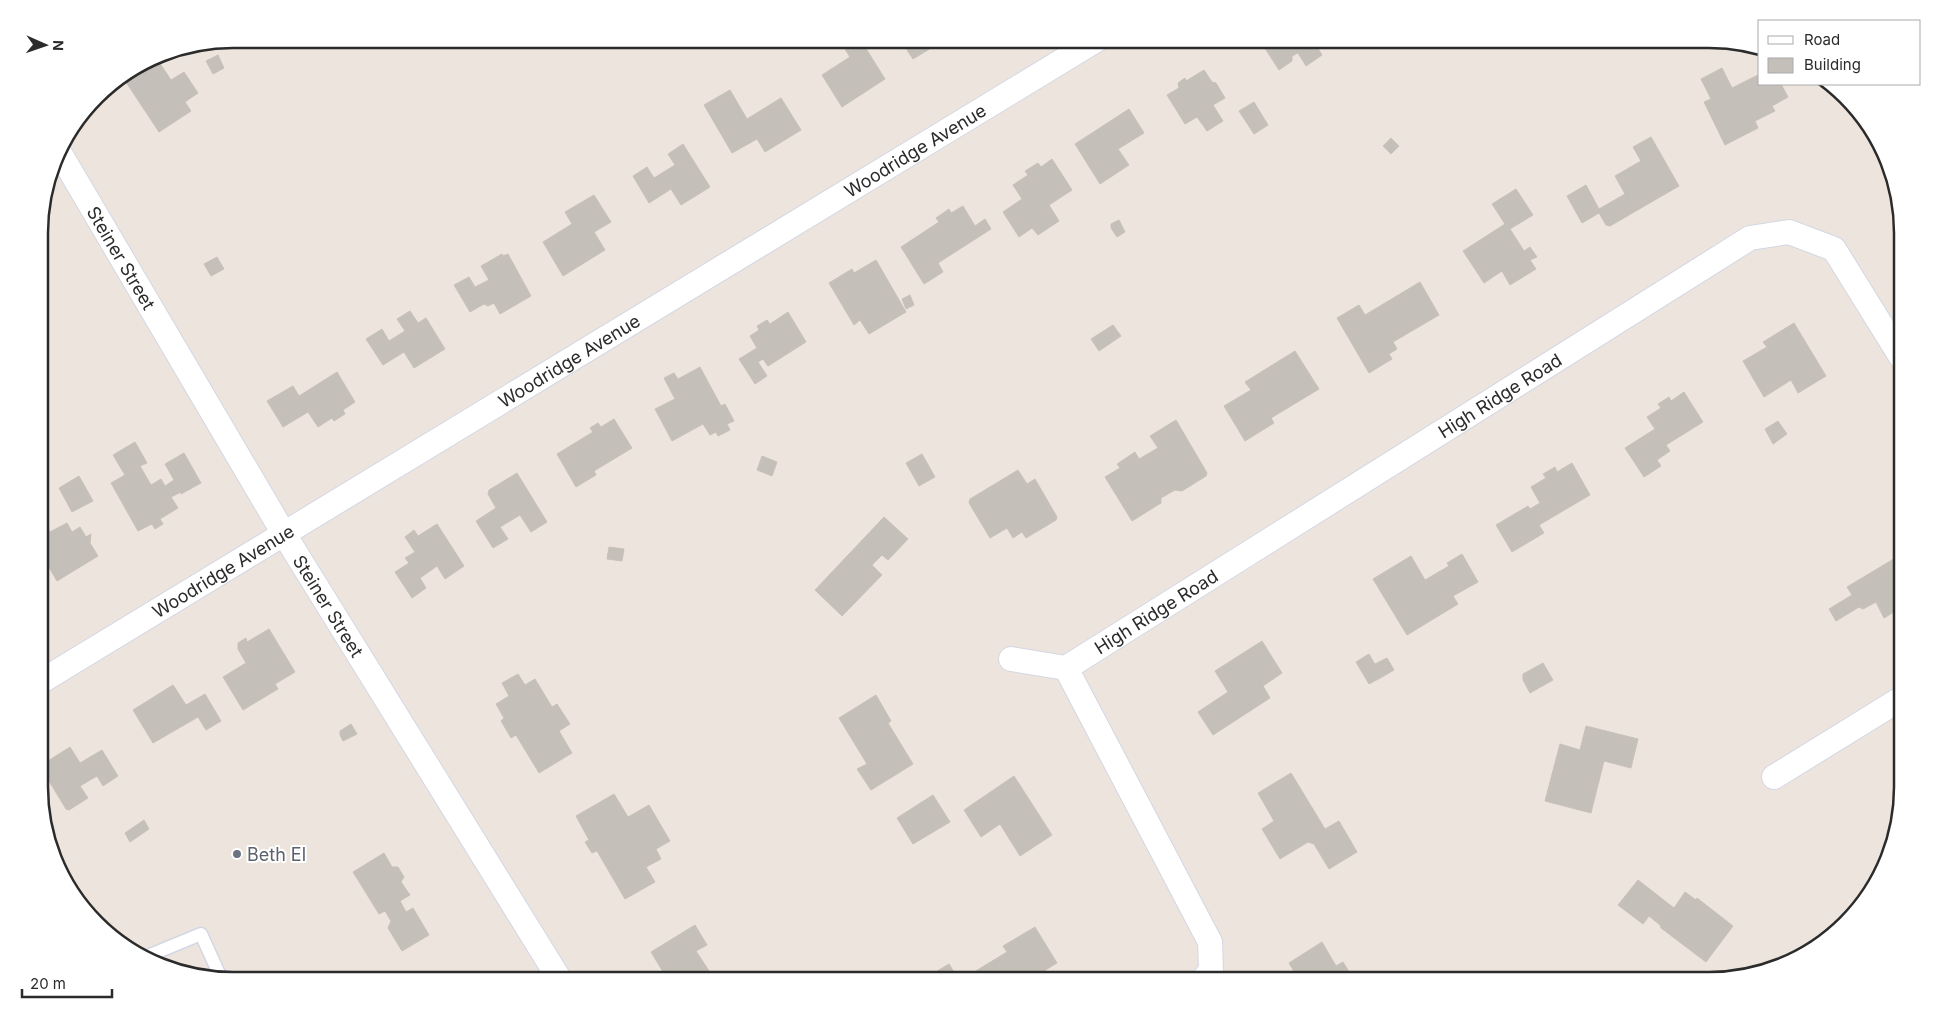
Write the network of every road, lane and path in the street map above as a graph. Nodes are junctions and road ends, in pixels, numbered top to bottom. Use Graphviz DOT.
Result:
graph roads {
  1 [pos="1083,48"];
  2 [pos="63,159"];
  3 [pos="1894,346"];
  4 [pos="284,534"];
  5 [pos="1011,659"];
  6 [pos="1066,668"];
  7 [pos="48,677"];
  8 [pos="1894,703"];
  9 [pos="1774,777"];
  10 [pos="154,953"];
  11 [pos="218,971"];
  12 [pos="555,972"];
  13 [pos="1209,972"];
  1 -- 4 [label="street, Woodridge Avenue"];
  2 -- 4 [label="street, Steiner Street"];
  3 -- 6 [label="street, High Ridge Road"];
  4 -- 7 [label="street, Woodridge Avenue"];
  4 -- 12 [label="street, Steiner Street"];
  5 -- 6 [label="street"];
  6 -- 13 [label="street"];
  8 -- 9 [label="street"];
  10 -- 11 [label="lane"];
}
